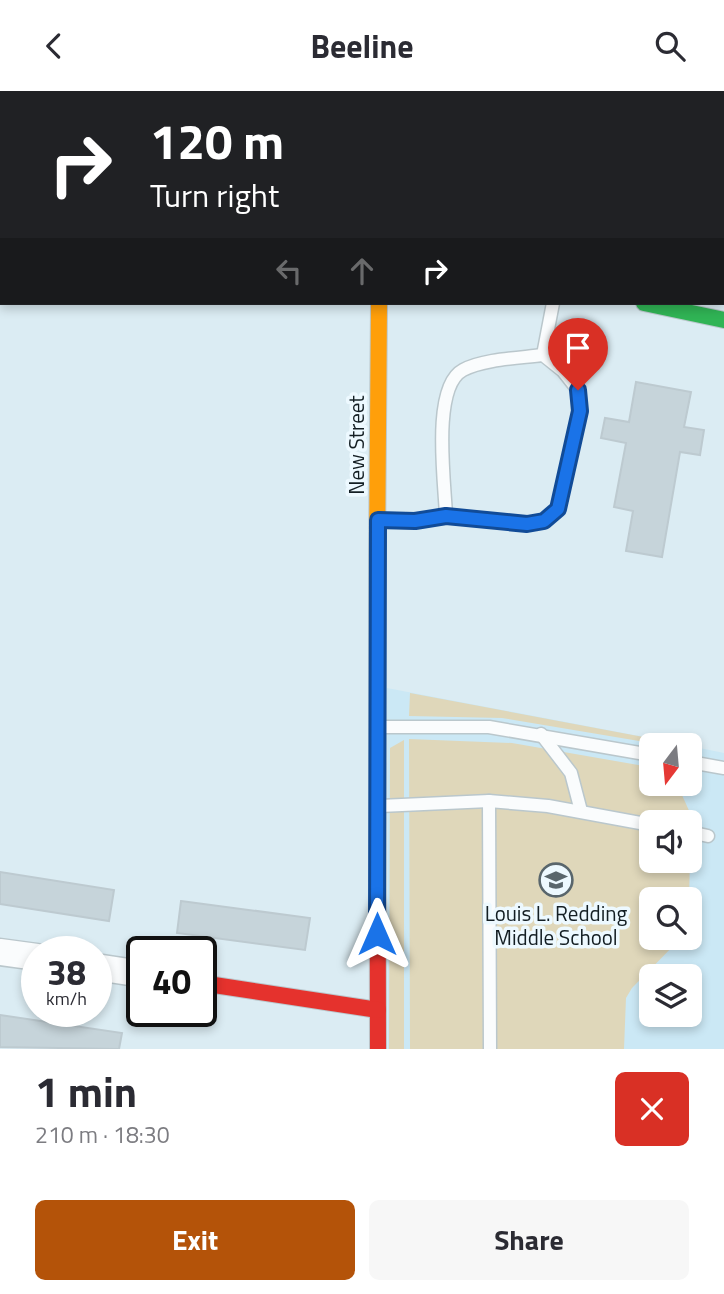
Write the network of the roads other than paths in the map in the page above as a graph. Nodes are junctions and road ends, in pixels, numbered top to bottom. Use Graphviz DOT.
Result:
graph roads {
  1 [pos="379,305"];
  2 [pos="553,305"];
  3 [pos="683,306"];
  4 [pos="724,320"];
  5 [pos="543,355"];
  6 [pos="446,516"];
  7 [pos="378,520"];
  8 [pos="376,727"];
  9 [pos="541,734"];
  10 [pos="639,753"];
  11 [pos="702,764"];
  12 [pos="724,768"];
  13 [pos="489,801"];
  14 [pos="376,806"];
  15 [pos="581,811"];
  16 [pos="639,823"];
  17 [pos="702,835"];
  18 [pos="708,836"];
  19 [pos="0,952"];
  20 [pos="21,955"];
  21 [pos="217,985"];
  22 [pos="378,1010"];
  23 [pos="378,1049"];
  24 [pos="490,1049"];
  1 -- 7 [label="street, New Street"];
  2 -- 5 [label="lane"];
  3 -- 4 [label="street"];
  5 -- 6 [label="lane"];
  5 -- 6 [label="lane"];
  6 -- 7 [label="lane"];
  7 -- 8 [label="street, New Street"];
  8 -- 9 [label="lane"];
  8 -- 14 [label="street, New Street"];
  9 -- 10 [label="lane"];
  9 -- 15 [label="lane"];
  11 -- 12 [label="lane"];
  13 -- 14 [label="lane"];
  13 -- 15 [label="lane"];
  13 -- 24 [label="lane"];
  14 -- 22 [label="street, New Street"];
  15 -- 16 [label="lane"];
  17 -- 18 [label="lane"];
  19 -- 20 [label="street"];
  21 -- 22 [label="street"];
  22 -- 23 [label="street, New Street"];
}
